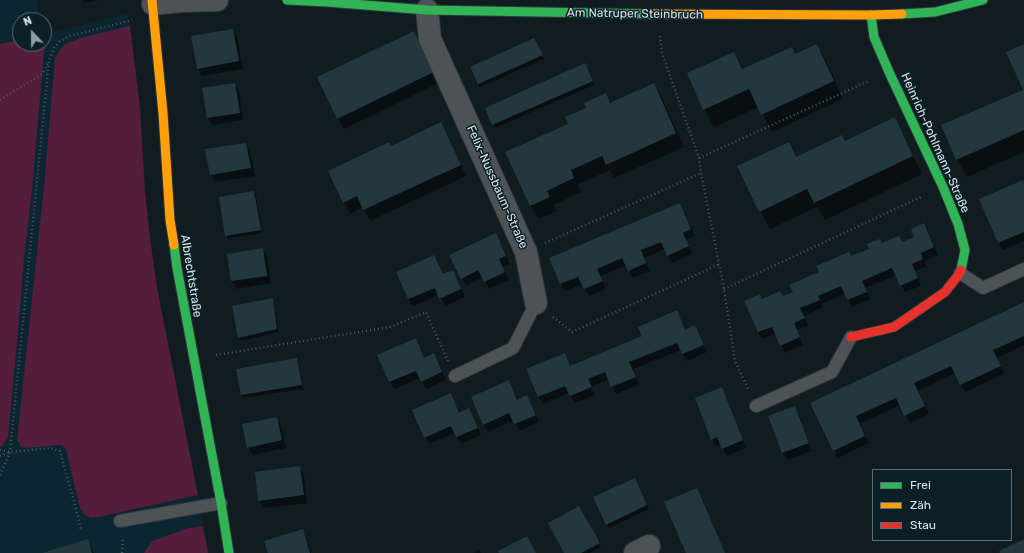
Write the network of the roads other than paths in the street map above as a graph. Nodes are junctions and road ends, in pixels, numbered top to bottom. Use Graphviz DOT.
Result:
graph roads {
  1 [pos="217,0"];
  2 [pos="287,0"];
  3 [pos="983,0"];
  4 [pos="153,6"];
  5 [pos="427,10"];
  6 [pos="871,15"];
  7 [pos="1024,269"];
  8 [pos="960,273"];
  9 [pos="536,303"];
  10 [pos="851,337"];
  11 [pos="455,376"];
  12 [pos="756,406"];
  13 [pos="221,503"];
  14 [pos="120,522"];
  15 [pos="229,553"];
  1 -- 4 [label="street"];
  2 -- 5 [label="street, Am Natruper Steinbruch"];
  3 -- 6 [label="street, Am Natruper Steinbruch"];
  4 -- 13 [label="street, Albrechtstraße"];
  5 -- 6 [label="street, Am Natruper Steinbruch"];
  5 -- 9 [label="street, Felix-Nussbaum-Straße"];
  6 -- 8 [label="street, Heinrich-Pohlmann-Straße"];
  7 -- 8 [label="lane"];
  8 -- 10 [label="street, Heinrich-Pohlmann-Straße"];
  9 -- 11 [label="lane"];
  10 -- 12 [label="lane"];
  13 -- 14 [label="lane"];
  13 -- 15 [label="street, Albrechtstraße"];
}
